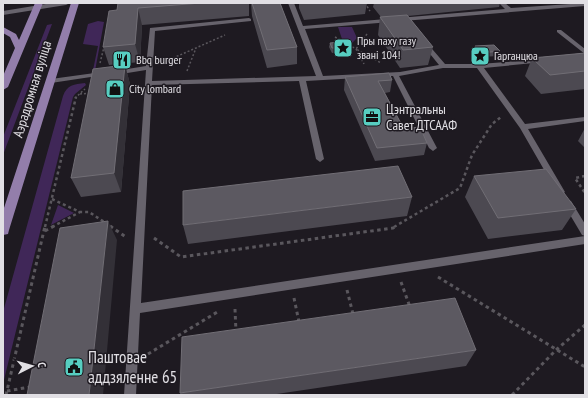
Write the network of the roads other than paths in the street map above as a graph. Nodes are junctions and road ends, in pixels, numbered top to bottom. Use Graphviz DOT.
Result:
graph roads {
  1 [pos="66,3"];
  2 [pos="75,3"];
  3 [pos="291,3"];
  4 [pos="502,3"];
  5 [pos="585,4"];
  6 [pos="38,5"];
  7 [pos="510,10"];
  8 [pos="3,13"];
  9 [pos="405,19"];
  10 [pos="249,20"];
  11 [pos="409,25"];
  12 [pos="301,28"];
  13 [pos="3,29"];
  14 [pos="559,32"];
  15 [pos="419,37"];
  16 [pos="20,49"];
  17 [pos="585,52"];
  18 [pos="585,56"];
  19 [pos="577,57"];
  20 [pos="555,59"];
  21 [pos="443,66"];
  22 [pos="479,66"];
  23 [pos="149,68"];
  24 [pos="398,74"];
  25 [pos="320,78"];
  26 [pos="302,79"];
  27 [pos="51,81"];
  28 [pos="149,83"];
  29 [pos="3,87"];
  30 [pos="585,119"];
  31 [pos="523,127"];
  32 [pos="433,148"];
  33 [pos="320,159"];
  34 [pos="3,230"];
  35 [pos="585,232"];
  36 [pos="585,240"];
  37 [pos="135,309"];
  38 [pos="130,395"];
  1 -- 6 [label="main road"];
  2 -- 27 [label="main road, Аэрадромная вуліца"];
  3 -- 12 [label="lane"];
  4 -- 7 [label="lane"];
  5 -- 7 [label="lane"];
  6 -- 8 [label="main road"];
  6 -- 16 [label="main road, Аэрадромная вуліца"];
  7 -- 9 [label="lane"];
  9 -- 11 [label="lane"];
  9 -- 12 [label="lane"];
  10 -- 23 [label="lane"];
  12 -- 25 [label="lane"];
  13 -- 16 [label="main road"];
  14 -- 17 [label="lane"];
  15 -- 21 [label="lane"];
  16 -- 29 [label="main road, Аэрадромная вуліца"];
  18 -- 19 [label="lane"];
  20 -- 22 [label="lane"];
  21 -- 22 [label="lane"];
  21 -- 24 [label="lane"];
  22 -- 31 [label="lane"];
  23 -- 27 [label="lane"];
  23 -- 28 [label="lane"];
  24 -- 25 [label="lane"];
  24 -- 32 [label="lane"];
  25 -- 26 [label="lane"];
  26 -- 28 [label="lane"];
  26 -- 33 [label="lane"];
  27 -- 34 [label="main road, Аэрадромная вуліца"];
  28 -- 37 [label="lane"];
  30 -- 31 [label="lane"];
  31 -- 35 [label="lane"];
  36 -- 37 [label="lane"];
  37 -- 38 [label="lane"];
}
